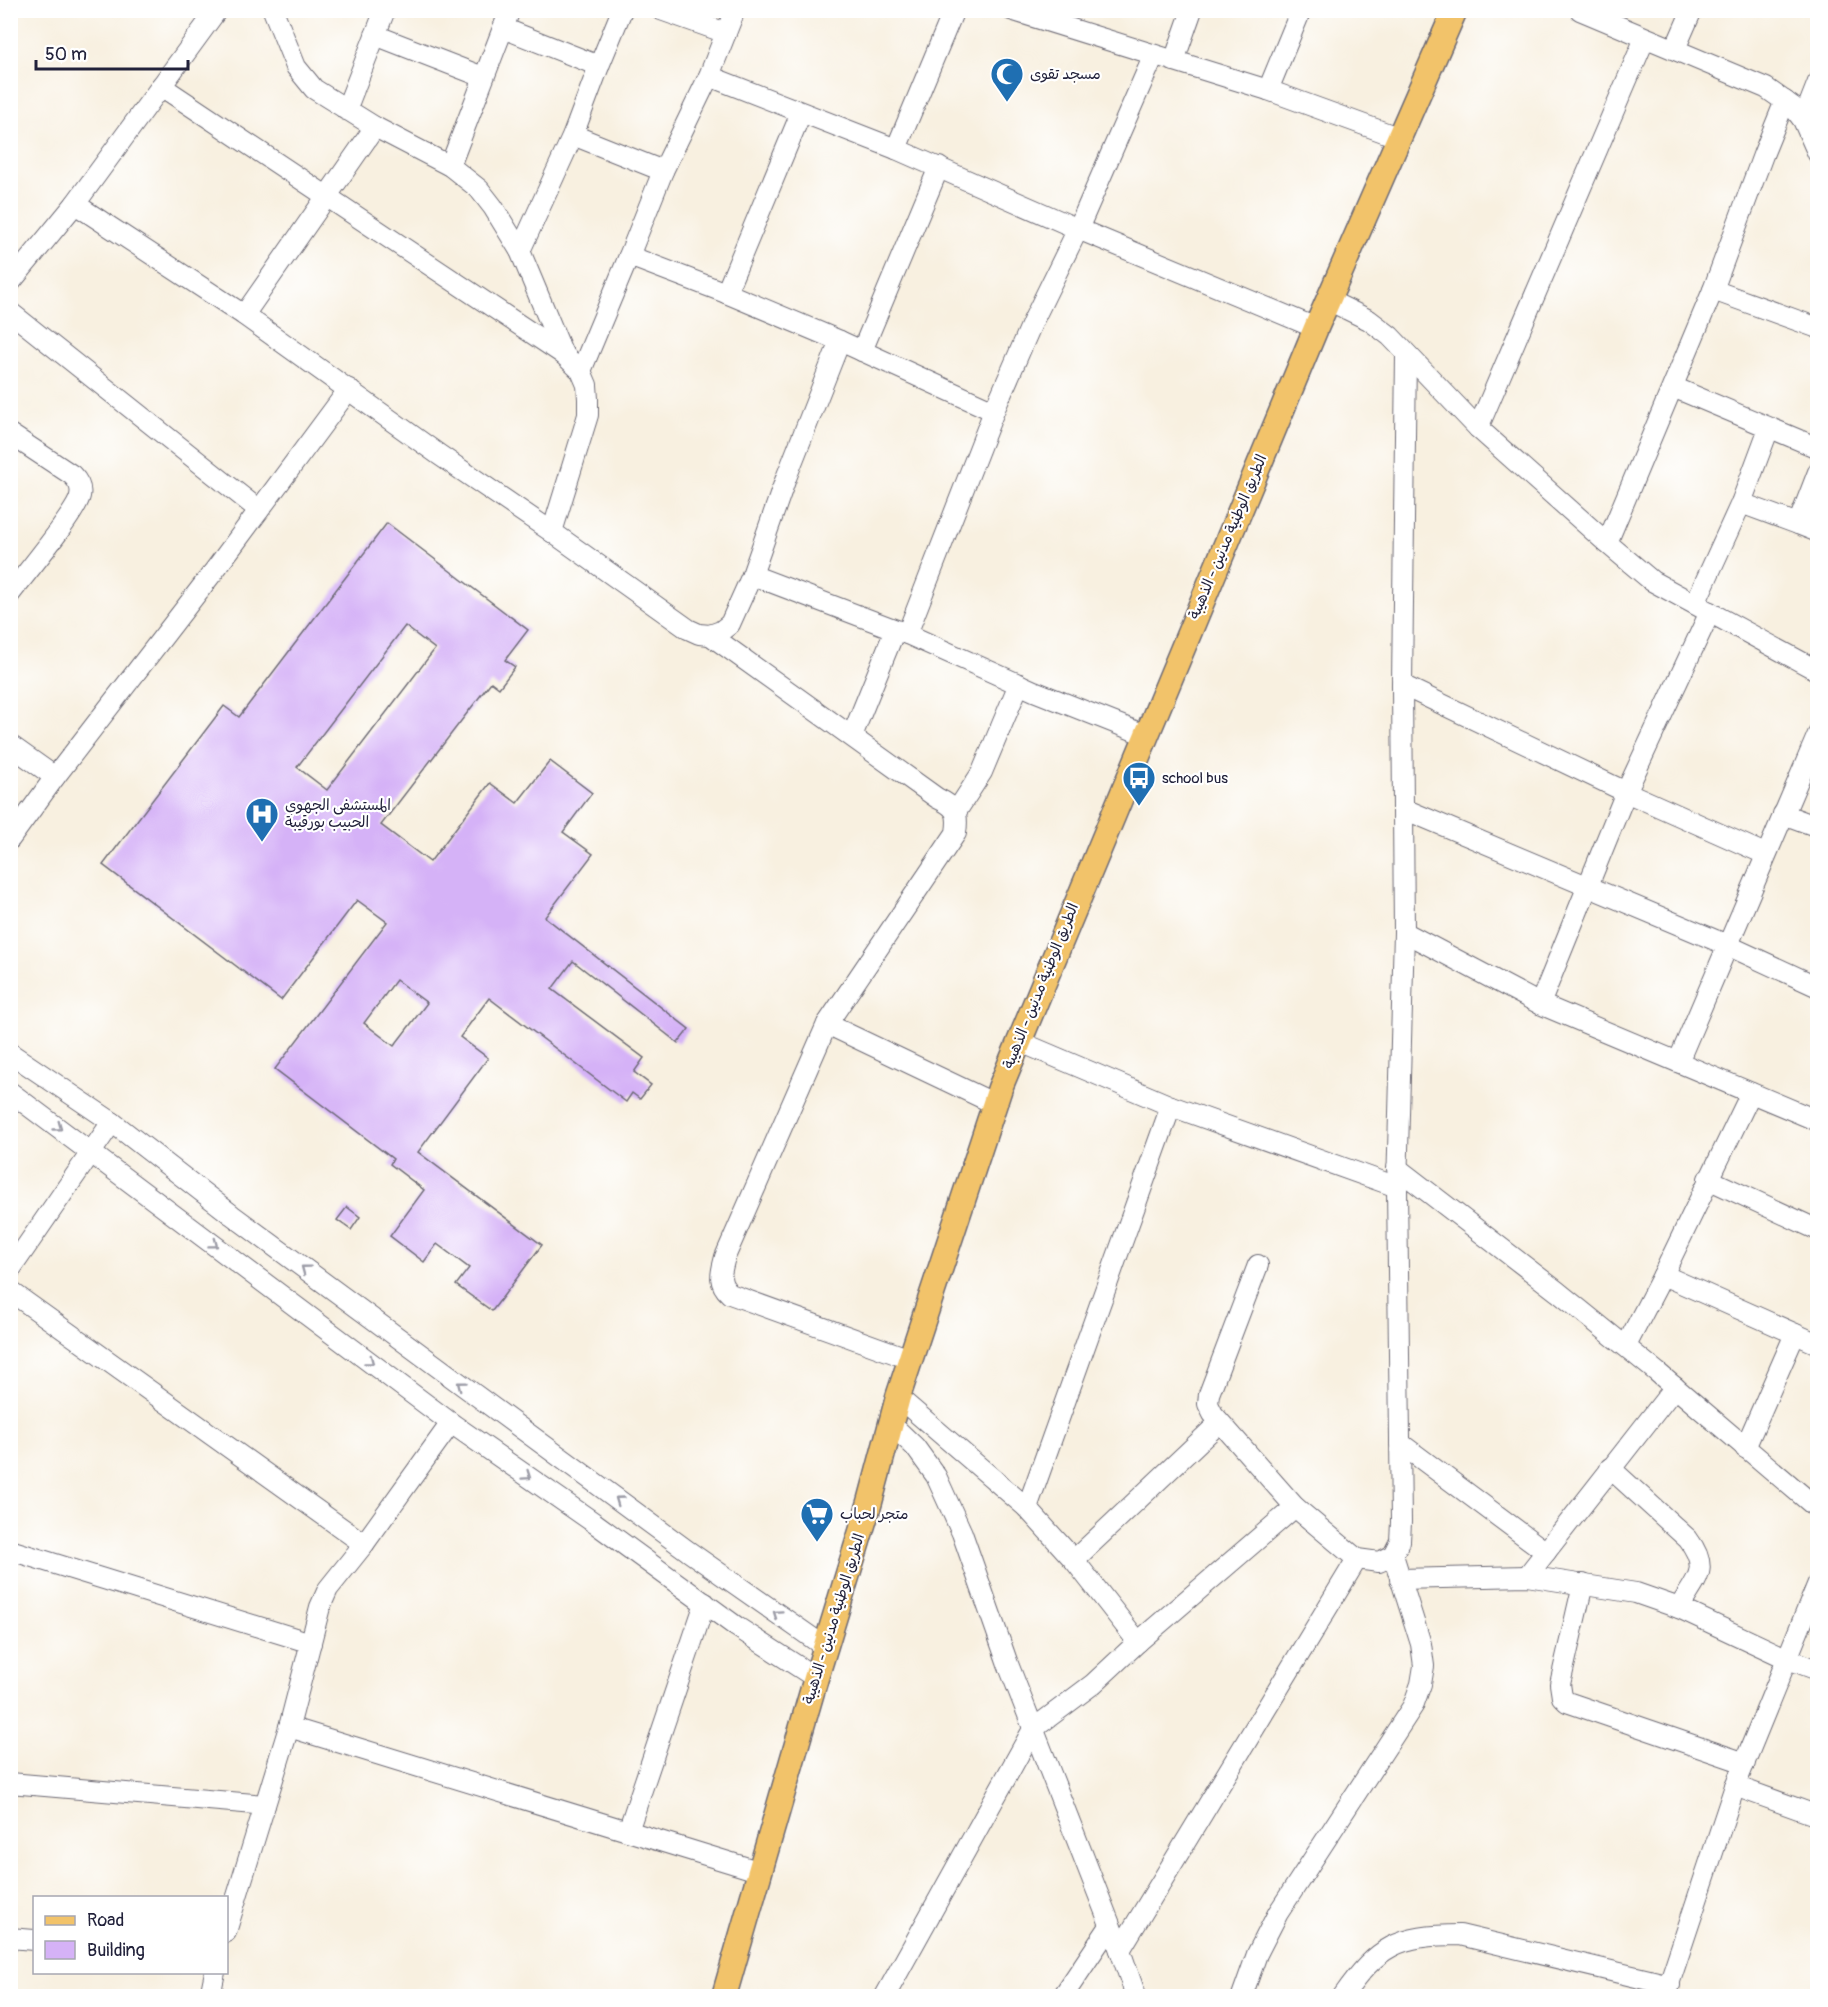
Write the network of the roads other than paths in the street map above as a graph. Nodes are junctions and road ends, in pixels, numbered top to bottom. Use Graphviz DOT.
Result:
graph roads {
  1 [pos="217,10"];
  2 [pos="273,10"];
  3 [pos="385,10"];
  4 [pos="621,10"];
  5 [pos="660,10"];
  6 [pos="735,10"];
  7 [pos="954,10"];
  8 [pos="1192,10"];
  9 [pos="1301,10"];
  10 [pos="1455,10"];
  11 [pos="1580,10"];
  12 [pos="1692,10"];
  13 [pos="1018,12"];
  14 [pos="507,19"];
  15 [pos="726,33"];
  16 [pos="375,35"];
  17 [pos="1645,38"];
  18 [pos="1675,49"];
  19 [pos="1154,55"];
  20 [pos="1174,61"];
  21 [pos="599,66"];
  22 [pos="483,76"];
  23 [pos="708,76"];
  24 [pos="1818,82"];
  25 [pos="162,86"];
  26 [pos="1268,90"];
  27 [pos="1785,101"];
  28 [pos="345,110"];
  29 [pos="801,113"];
  30 [pos="1803,120"];
  31 [pos="375,127"];
  32 [pos="573,135"];
  33 [pos="1400,138"];
  34 [pos="896,149"];
  35 [pos="1818,154"];
  36 [pos="450,166"];
  37 [pos="939,167"];
  38 [pos="663,171"];
  39 [pos="328,197"];
  40 [pos="75,204"];
  41 [pos="1078,229"];
  42 [pos="520,251"];
  43 [pos="629,256"];
  44 [pos="10,283"];
  45 [pos="1713,290"];
  46 [pos="726,293"];
  47 [pos="1328,300"];
  48 [pos="10,312"];
  49 [pos="244,315"];
  50 [pos="1316,328"];
  51 [pos="1818,328"];
  52 [pos="840,341"];
  53 [pos="862,351"];
  54 [pos="563,354"];
  55 [pos="1407,354"];
  56 [pos="581,371"];
  57 [pos="1673,387"];
  58 [pos="349,389"];
  59 [pos="994,411"];
  60 [pos="1478,428"];
  61 [pos="1769,428"];
  62 [pos="10,434"];
  63 [pos="1818,448"];
  64 [pos="1818,472"];
  65 [pos="1741,503"];
  66 [pos="259,510"];
  67 [pos="1798,524"];
  68 [pos="552,532"];
  69 [pos="1818,532"];
  70 [pos="1607,543"];
  71 [pos="752,575"];
  72 [pos="10,594"];
  73 [pos="1702,608"];
  74 [pos="901,632"];
  75 [pos="710,635"];
  76 [pos="1818,671"];
  77 [pos="1019,684"];
  78 [pos="1402,685"];
  79 [pos="1818,734"];
  80 [pos="1145,735"];
  81 [pos="852,736"];
  82 [pos="10,745"];
  83 [pos="55,777"];
  84 [pos="1626,792"];
  85 [pos="1404,809"];
  86 [pos="956,812"];
  87 [pos="1783,814"];
  88 [pos="1818,827"];
  89 [pos="10,839"];
  90 [pos="1765,854"];
  91 [pos="1588,887"];
  92 [pos="1404,932"];
  93 [pos="1727,945"];
  94 [pos="1818,987"];
  95 [pos="1540,1004"];
  96 [pos="826,1024"];
  97 [pos="1018,1041"];
  98 [pos="10,1053"];
  99 [pos="1678,1062"];
  100 [pos="10,1092"];
  101 [pos="1751,1093"];
  102 [pos="995,1104"];
  103 [pos="1171,1106"];
  104 [pos="1818,1121"];
  105 [pos="112,1122"];
  106 [pos="91,1152"];
  107 [pos="1397,1177"];
  108 [pos="1708,1179"];
  109 [pos="1818,1230"];
  110 [pos="1258,1265"];
  111 [pos="10,1270"];
  112 [pos="1663,1275"];
  113 [pos="10,1291"];
  114 [pos="1795,1334"];
  115 [pos="1818,1344"];
  116 [pos="1626,1346"];
  117 [pos="910,1359"];
  118 [pos="1675,1387"];
  119 [pos="898,1396"];
  120 [pos="451,1423"];
  121 [pos="1219,1423"];
  122 [pos="892,1425"];
  123 [pos="1400,1443"];
  124 [pos="1745,1448"];
  125 [pos="1610,1468"];
  126 [pos="1295,1507"];
  127 [pos="1027,1508"];
  128 [pos="1818,1509"];
  129 [pos="364,1544"];
  130 [pos="10,1550"];
  131 [pos="1546,1552"];
  132 [pos="1393,1555"];
  133 [pos="1357,1559"];
  134 [pos="1074,1560"];
  135 [pos="1527,1576"];
  136 [pos="1400,1579"];
  137 [pos="1818,1582"];
  138 [pos="1583,1584"];
  139 [pos="705,1604"];
  140 [pos="1679,1608"];
  141 [pos="1138,1642"];
  142 [pos="311,1643"];
  143 [pos="825,1647"];
  144 [pos="1788,1659"];
  145 [pos="1818,1670"];
  146 [pos="816,1678"];
  147 [pos="289,1727"];
  148 [pos="1033,1729"];
  149 [pos="1745,1762"];
  150 [pos="10,1783"];
  151 [pos="1735,1786"];
  152 [pos="265,1805"];
  153 [pos="1818,1816"];
  154 [pos="628,1831"];
  155 [pos="761,1872"];
  156 [pos="228,1925"];
  157 [pos="1110,1926"];
  158 [pos="10,1938"];
  159 [pos="33,1940"];
  160 [pos="1120,1950"];
  161 [pos="215,1974"];
  162 [pos="1667,1991"];
  163 [pos="210,1996"];
  164 [pos="724,1996"];
  165 [pos="885,1996"];
  166 [pos="1062,1996"];
  167 [pos="1136,1996"];
  168 [pos="1242,1996"];
  169 [pos="1344,1996"];
  1 -- 25 [label="street"];
  2 -- 28 [label="street"];
  3 -- 16 [label="street"];
  4 -- 21 [label="street"];
  5 -- 15 [label="street"];
  6 -- 15 [label="street"];
  7 -- 34 [label="street"];
  8 -- 20 [label="street"];
  9 -- 26 [label="street"];
  10 -- 33 [label="main road, الطريق الوطنية مدنين - الذهيبة"];
  11 -- 17 [label="street"];
  12 -- 18 [label="street"];
  13 -- 19 [label="street"];
  14 -- 21 [label="street"];
  14 -- 22 [label="street"];
  15 -- 23 [label="street"];
  16 -- 22 [label="street"];
  16 -- 28 [label="street"];
  17 -- 18 [label="street"];
  17 -- 60 [label="street"];
  18 -- 27 [label="street"];
  19 -- 20 [label="street"];
  19 -- 41 [label="street"];
  20 -- 26 [label="street"];
  21 -- 32 [label="street"];
  22 -- 36 [label="street"];
  23 -- 29 [label="street"];
  23 -- 38 [label="street"];
  24 -- 30 [label="street"];
  25 -- 39 [label="street"];
  25 -- 40 [label="street"];
  26 -- 33 [label="street"];
  27 -- 30 [label="street"];
  27 -- 45 [label="street"];
  28 -- 31 [label="street"];
  29 -- 34 [label="street"];
  29 -- 46 [label="street"];
  30 -- 35 [label="street"];
  31 -- 36 [label="street"];
  31 -- 39 [label="street"];
  32 -- 38 [label="street"];
  32 -- 42 [label="street"];
  33 -- 47 [label="main road, الطريق الوطنية مدنين - الذهيبة"];
  34 -- 37 [label="street"];
  36 -- 42 [label="street"];
  37 -- 41 [label="street"];
  37 -- 53 [label="street"];
  38 -- 43 [label="street"];
  39 -- 49 [label="street"];
  39 -- 54 [label="street"];
  40 -- 44 [label="street"];
  40 -- 49 [label="street"];
  41 -- 50 [label="street"];
  41 -- 59 [label="street"];
  42 -- 54 [label="street"];
  43 -- 46 [label="street"];
  43 -- 56 [label="street"];
  45 -- 51 [label="street"];
  45 -- 57 [label="street"];
  46 -- 52 [label="street"];
  47 -- 50 [label="main road, الطريق الوطنية مدنين - الذهيبة"];
  47 -- 55 [label="street"];
  48 -- 66 [label="street"];
  49 -- 58 [label="street"];
  50 -- 80 [label="main road, الطريق الوطنية مدنين - الذهيبة"];
  52 -- 53 [label="street"];
  52 -- 71 [label="street"];
  53 -- 59 [label="street"];
  54 -- 56 [label="street"];
  55 -- 60 [label="street"];
  55 -- 78 [label="street"];
  56 -- 68 [label="street"];
  57 -- 61 [label="street"];
  57 -- 70 [label="street"];
  58 -- 66 [label="street"];
  58 -- 68 [label="street"];
  59 -- 74 [label="street"];
  60 -- 70 [label="street"];
  61 -- 63 [label="street"];
  61 -- 65 [label="street"];
  62 -- 72 [label="street"];
  64 -- 67 [label="street"];
  65 -- 67 [label="street"];
  65 -- 73 [label="street"];
  66 -- 83 [label="street"];
  67 -- 69 [label="street"];
  68 -- 75 [label="street"];
  70 -- 73 [label="street"];
  71 -- 74 [label="street"];
  71 -- 75 [label="street"];
  73 -- 76 [label="street"];
  73 -- 84 [label="street"];
  74 -- 77 [label="street"];
  74 -- 81 [label="street"];
  75 -- 81 [label="street"];
  77 -- 80 [label="street"];
  77 -- 86 [label="street"];
  78 -- 84 [label="street"];
  78 -- 85 [label="street"];
  79 -- 87 [label="street"];
  80 -- 97 [label="main road, الطريق الوطنية مدنين - الذهيبة"];
  81 -- 86 [label="street"];
  82 -- 83 [label="street"];
  83 -- 89 [label="street"];
  84 -- 90 [label="street"];
  84 -- 91 [label="street"];
  85 -- 91 [label="street"];
  85 -- 92 [label="street"];
  86 -- 96 [label="street"];
  87 -- 88 [label="street"];
  87 -- 90 [label="street"];
  90 -- 93 [label="street"];
  91 -- 93 [label="street"];
  91 -- 95 [label="street"];
  92 -- 95 [label="street"];
  92 -- 107 [label="street"];
  93 -- 94 [label="street"];
  93 -- 99 [label="street"];
  95 -- 99 [label="street"];
  96 -- 102 [label="street"];
  96 -- 117 [label="street"];
  97 -- 102 [label="main road, الطريق الوطنية مدنين - الذهيبة"];
  97 -- 103 [label="street"];
  98 -- 105 [label="street"];
  99 -- 101 [label="street"];
  100 -- 106 [label="street, one-way"];
  101 -- 104 [label="street"];
  101 -- 108 [label="street"];
  102 -- 117 [label="main road, الطريق الوطنية مدنين - الذهيبة"];
  103 -- 107 [label="street"];
  103 -- 127 [label="street"];
  105 -- 106 [label="street"];
  143 -- 105 [label="street, one-way"];
  106 -- 111 [label="street"];
  106 -- 120 [label="street, one-way"];
  107 -- 116 [label="street"];
  107 -- 123 [label="street"];
  108 -- 109 [label="street"];
  108 -- 112 [label="street"];
  110 -- 121 [label="street"];
  112 -- 114 [label="street"];
  112 -- 116 [label="street"];
  113 -- 129 [label="street"];
  114 -- 115 [label="street"];
  114 -- 124 [label="street"];
  116 -- 118 [label="street"];
  117 -- 119 [label="main road, الطريق الوطنية مدنين - الذهيبة"];
  118 -- 124 [label="street"];
  118 -- 125 [label="street"];
  119 -- 122 [label="main road, الطريق الوطنية مدنين - الذهيبة"];
  119 -- 127 [label="street"];
  120 -- 129 [label="street"];
  120 -- 139 [label="street, one-way"];
  121 -- 126 [label="street"];
  121 -- 134 [label="street"];
  122 -- 143 [label="main road, الطريق الوطنية مدنين - الذهيبة"];
  122 -- 148 [label="street"];
  123 -- 131 [label="street"];
  123 -- 132 [label="street"];
  124 -- 128 [label="street"];
  125 -- 131 [label="street"];
  125 -- 140 [label="street"];
  126 -- 133 [label="street"];
  126 -- 141 [label="street"];
  127 -- 134 [label="street"];
  129 -- 142 [label="street"];
  130 -- 142 [label="street"];
  131 -- 135 [label="street"];
  132 -- 133 [label="street"];
  132 -- 136 [label="street"];
  133 -- 160 [label="street"];
  134 -- 141 [label="street"];
  135 -- 136 [label="street"];
  135 -- 138 [label="street"];
  136 -- 168 [label="street"];
  137 -- 144 [label="street"];
  138 -- 140 [label="street"];
  138 -- 149 [label="street"];
  139 -- 146 [label="street"];
  139 -- 154 [label="street"];
  140 -- 144 [label="street"];
  141 -- 148 [label="street"];
  142 -- 147 [label="street"];
  143 -- 146 [label="main road, الطريق الوطنية مدنين - الذهيبة"];
  144 -- 145 [label="street"];
  144 -- 149 [label="street"];
  146 -- 155 [label="main road, الطريق الوطنية مدنين - الذهيبة"];
  147 -- 152 [label="street"];
  147 -- 154 [label="street"];
  148 -- 157 [label="street"];
  148 -- 165 [label="street"];
  149 -- 151 [label="street"];
  150 -- 152 [label="street"];
  151 -- 153 [label="street"];
  151 -- 162 [label="street"];
  152 -- 156 [label="street"];
  154 -- 155 [label="street"];
  155 -- 164 [label="main road, الطريق الوطنية مدنين - الذهيبة"];
  157 -- 160 [label="street"];
  157 -- 166 [label="street"];
  158 -- 159 [label="street"];
  160 -- 167 [label="street"];
  161 -- 163 [label="street"];
  162 -- 169 [label="street"];
}
